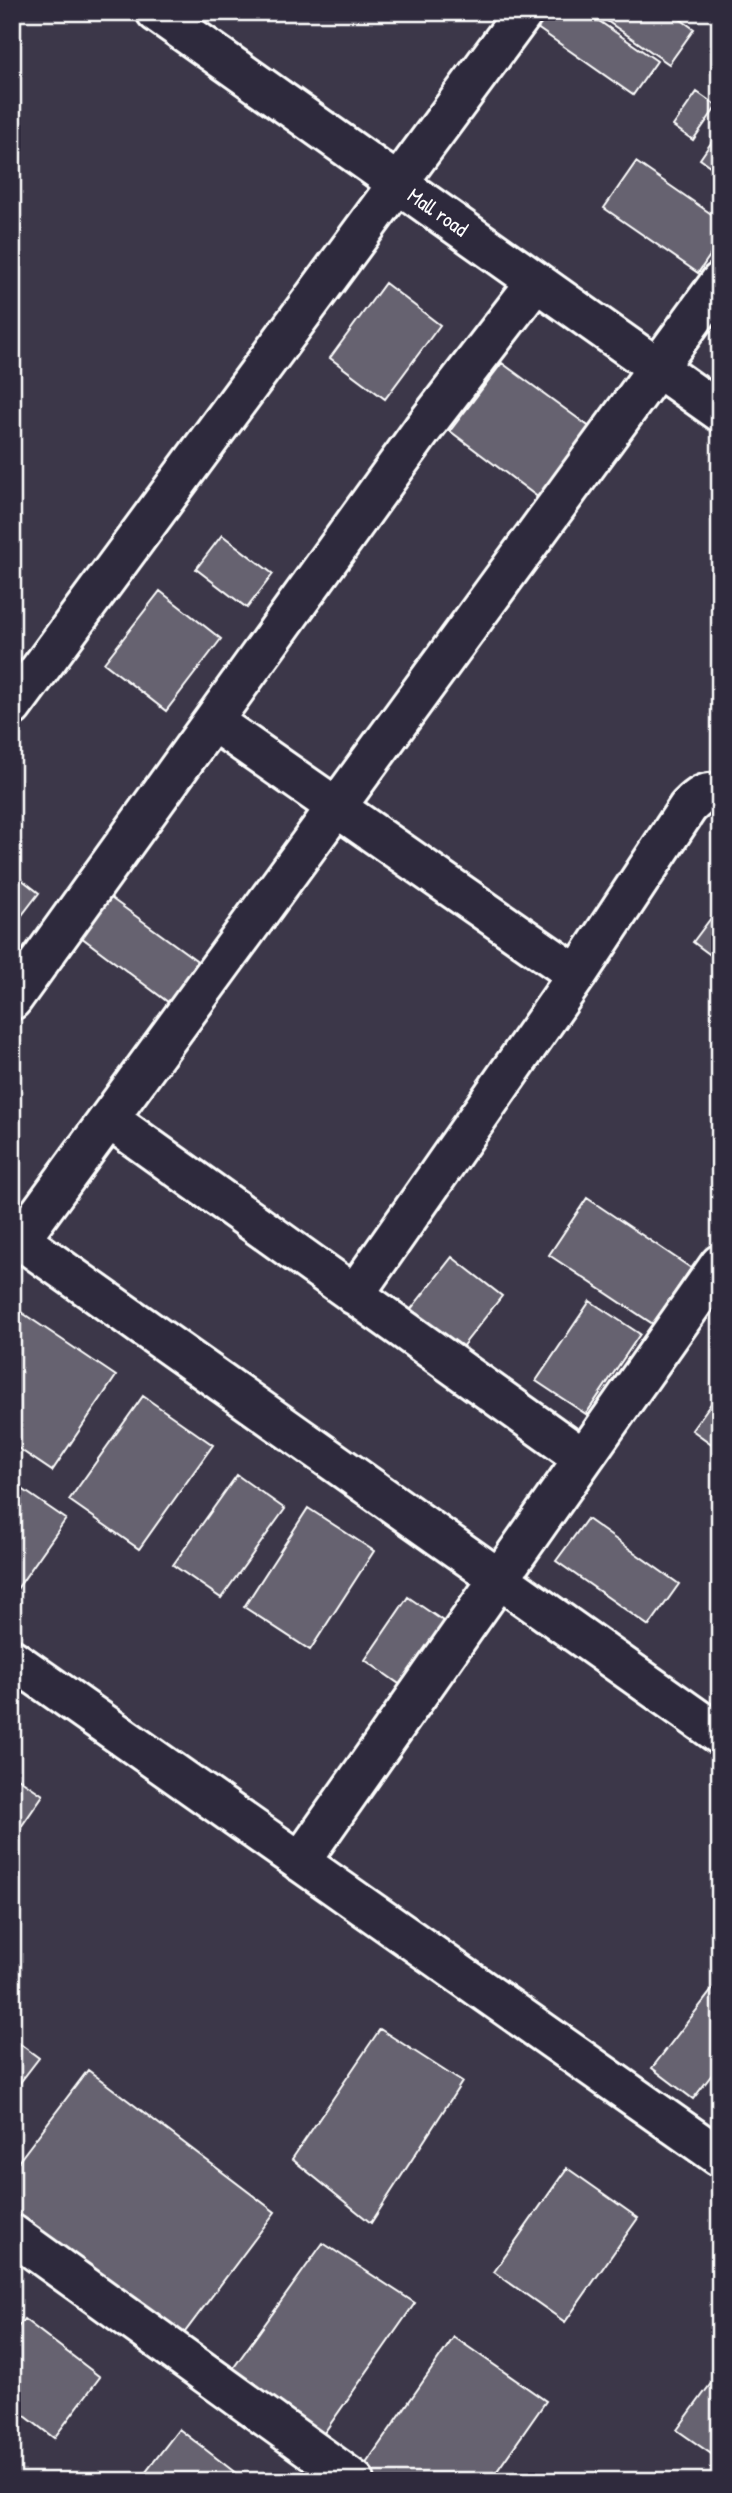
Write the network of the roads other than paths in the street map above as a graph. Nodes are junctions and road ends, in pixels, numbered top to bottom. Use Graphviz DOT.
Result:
graph roads {
  1 [pos="156,12"];
  2 [pos="524,12"];
  3 [pos="399,185"];
  4 [pos="536,282"];
  5 [pos="720,282"];
  6 [pos="657,368"];
  7 [pos="720,412"];
  8 [pos="12,707"];
  9 [pos="214,722"];
  10 [pos="720,794"];
  11 [pos="337,807"];
  12 [pos="577,975"];
  13 [pos="12,1000"];
  14 [pos="109,1119"];
  15 [pos="16,1237"];
  16 [pos="720,1264"];
  17 [pos="354,1295"];
  18 [pos="583,1458"];
  19 [pos="499,1578"];
  20 [pos="12,1659"];
  21 [pos="720,1735"];
  22 [pos="300,1862"];
  23 [pos="720,2157"];
  24 [pos="12,2234"];
  25 [pos="355,2481"];
  1 -- 3 [label="street, Mall road"];
  2 -- 3 [label="street"];
  3 -- 4 [label="street, Mall road"];
  3 -- 8 [label="street"];
  4 -- 6 [label="street, Mall road"];
  4 -- 9 [label="street"];
  5 -- 6 [label="street"];
  6 -- 7 [label="street, Mall road"];
  6 -- 11 [label="street"];
  9 -- 11 [label="street"];
  9 -- 13 [label="street"];
  10 -- 12 [label="street"];
  11 -- 12 [label="street"];
  11 -- 14 [label="street"];
  12 -- 17 [label="street"];
  14 -- 15 [label="street"];
  14 -- 17 [label="street"];
  15 -- 19 [label="street"];
  16 -- 18 [label="street"];
  17 -- 18 [label="street"];
  18 -- 19 [label="street"];
  19 -- 21 [label="street"];
  19 -- 22 [label="street"];
  20 -- 22 [label="street"];
  22 -- 23 [label="street"];
  24 -- 25 [label="street"];
}
